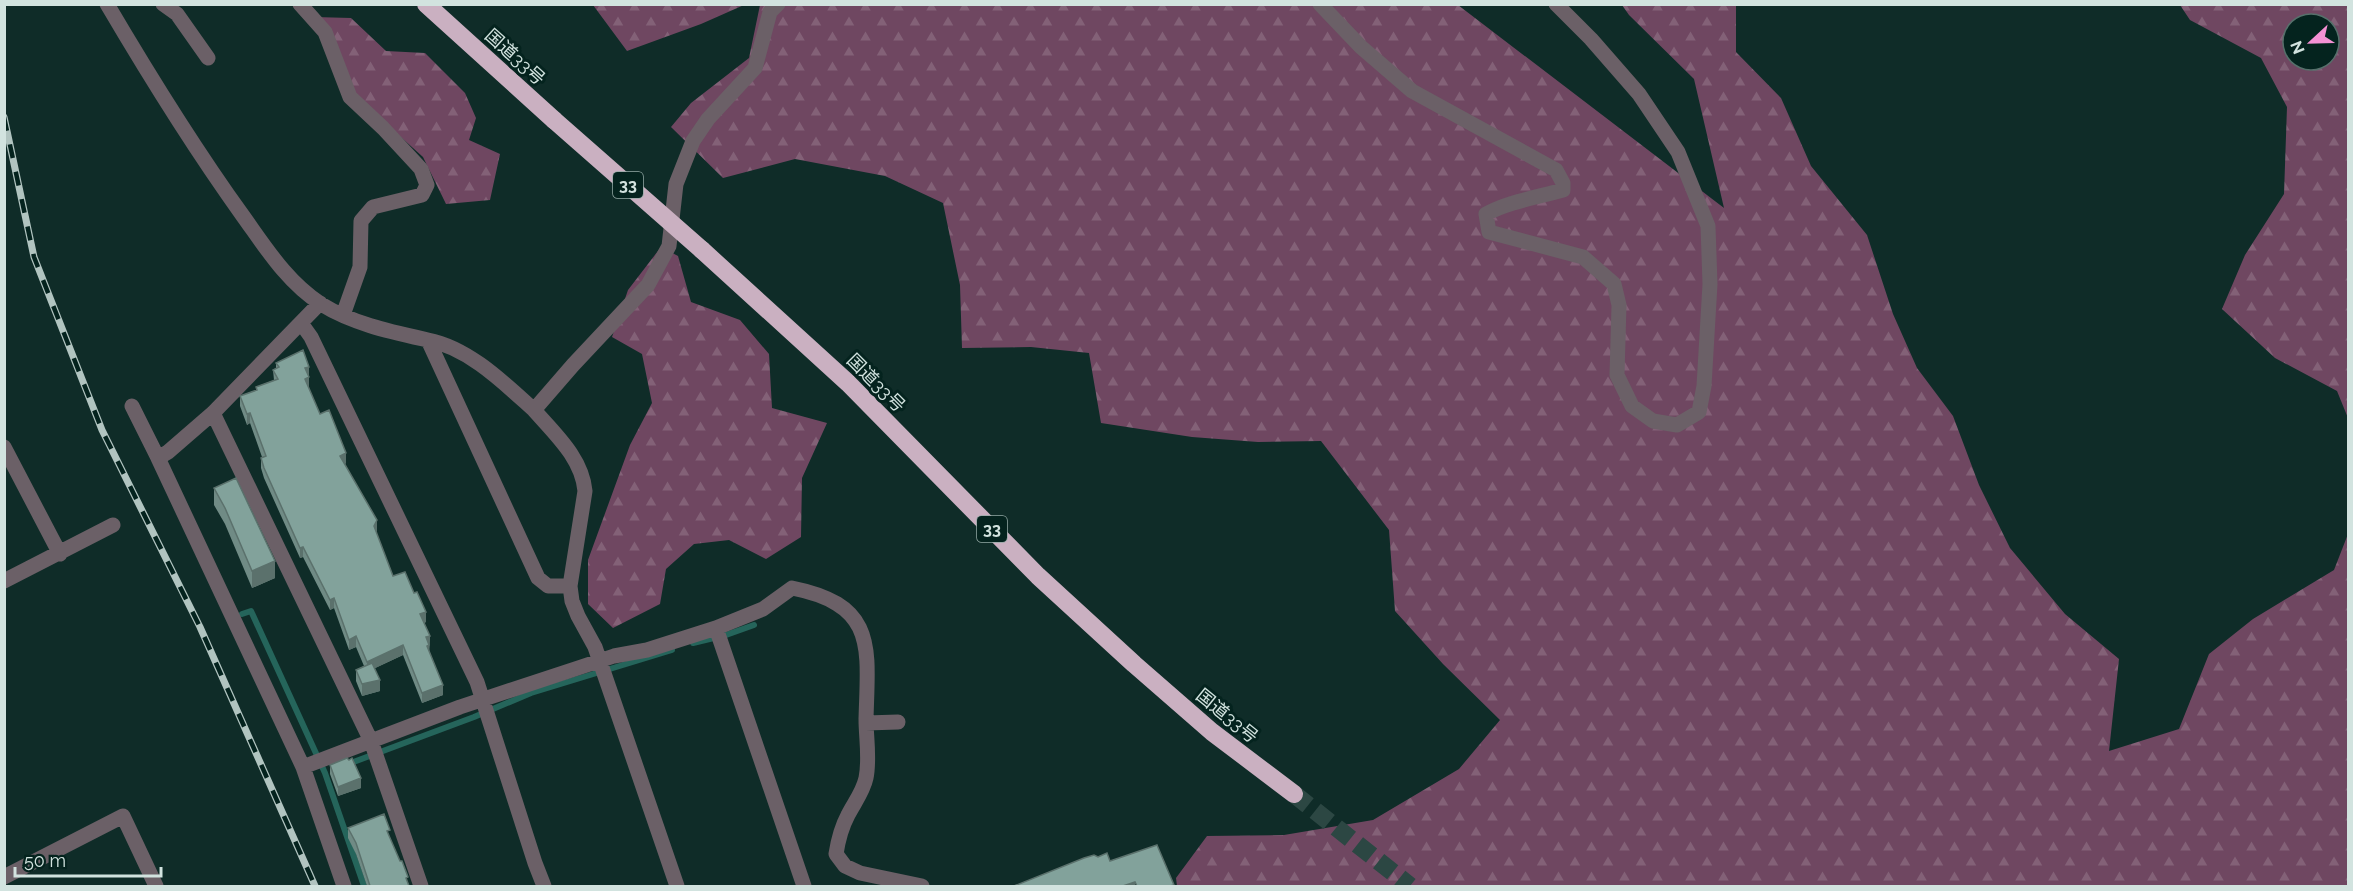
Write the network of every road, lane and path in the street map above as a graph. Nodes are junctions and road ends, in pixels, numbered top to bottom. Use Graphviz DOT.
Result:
graph roads {
  1 [pos="107,4"];
  2 [pos="163,4"];
  3 [pos="300,4"];
  4 [pos="426,4"];
  5 [pos="778,4"];
  6 [pos="1320,4"];
  7 [pos="1556,4"];
  8 [pos="208,58"];
  9 [pos="320,303"];
  10 [pos="343,315"];
  11 [pos="301,323"];
  12 [pos="428,340"];
  13 [pos="132,406"];
  14 [pos="534,410"];
  15 [pos="213,413"];
  16 [pos="4,447"];
  17 [pos="158,458"];
  18 [pos="113,525"];
  19 [pos="60,554"];
  20 [pos="4,581"];
  21 [pos="570,586"];
  22 [pos="716,628"];
  23 [pos="600,661"];
  24 [pos="482,700"];
  25 [pos="866,723"];
  26 [pos="898,723"];
  27 [pos="371,741"];
  28 [pos="307,765"];
  29 [pos="1294,794"];
  30 [pos="4,878"];
  31 [pos="156,886"];
  32 [pos="344,886"];
  33 [pos="421,886"];
  34 [pos="544,886"];
  35 [pos="677,886"];
  36 [pos="804,886"];
  37 [pos="922,886"];
  1 -- 9 [label="street"];
  2 -- 8 [label="street"];
  3 -- 10 [label="street"];
  4 -- 29 [label="highway, 国道33号 / 33, bridge"];
  5 -- 14 [label="street"];
  6 -- 7 [label="street"];
  9 -- 10 [label="street"];
  9 -- 11 [label="street"];
  10 -- 12 [label="street"];
  11 -- 15 [label="street"];
  11 -- 24 [label="street"];
  12 -- 14 [label="street"];
  12 -- 21 [label="street"];
  13 -- 17 [label="street"];
  14 -- 21 [label="street"];
  15 -- 17 [label="street"];
  15 -- 27 [label="street"];
  16 -- 19 [label="street"];
  17 -- 28 [label="street"];
  18 -- 19 [label="street"];
  19 -- 20 [label="street"];
  21 -- 23 [label="street"];
  22 -- 23 [label="street"];
  22 -- 25 [label="street"];
  22 -- 36 [label="street"];
  23 -- 24 [label="street"];
  23 -- 35 [label="street"];
  24 -- 27 [label="street"];
  24 -- 34 [label="street"];
  25 -- 26 [label="street"];
  25 -- 37 [label="street"];
  27 -- 28 [label="street"];
  27 -- 33 [label="street"];
  28 -- 32 [label="street"];
  30 -- 31 [label="street"];
}
